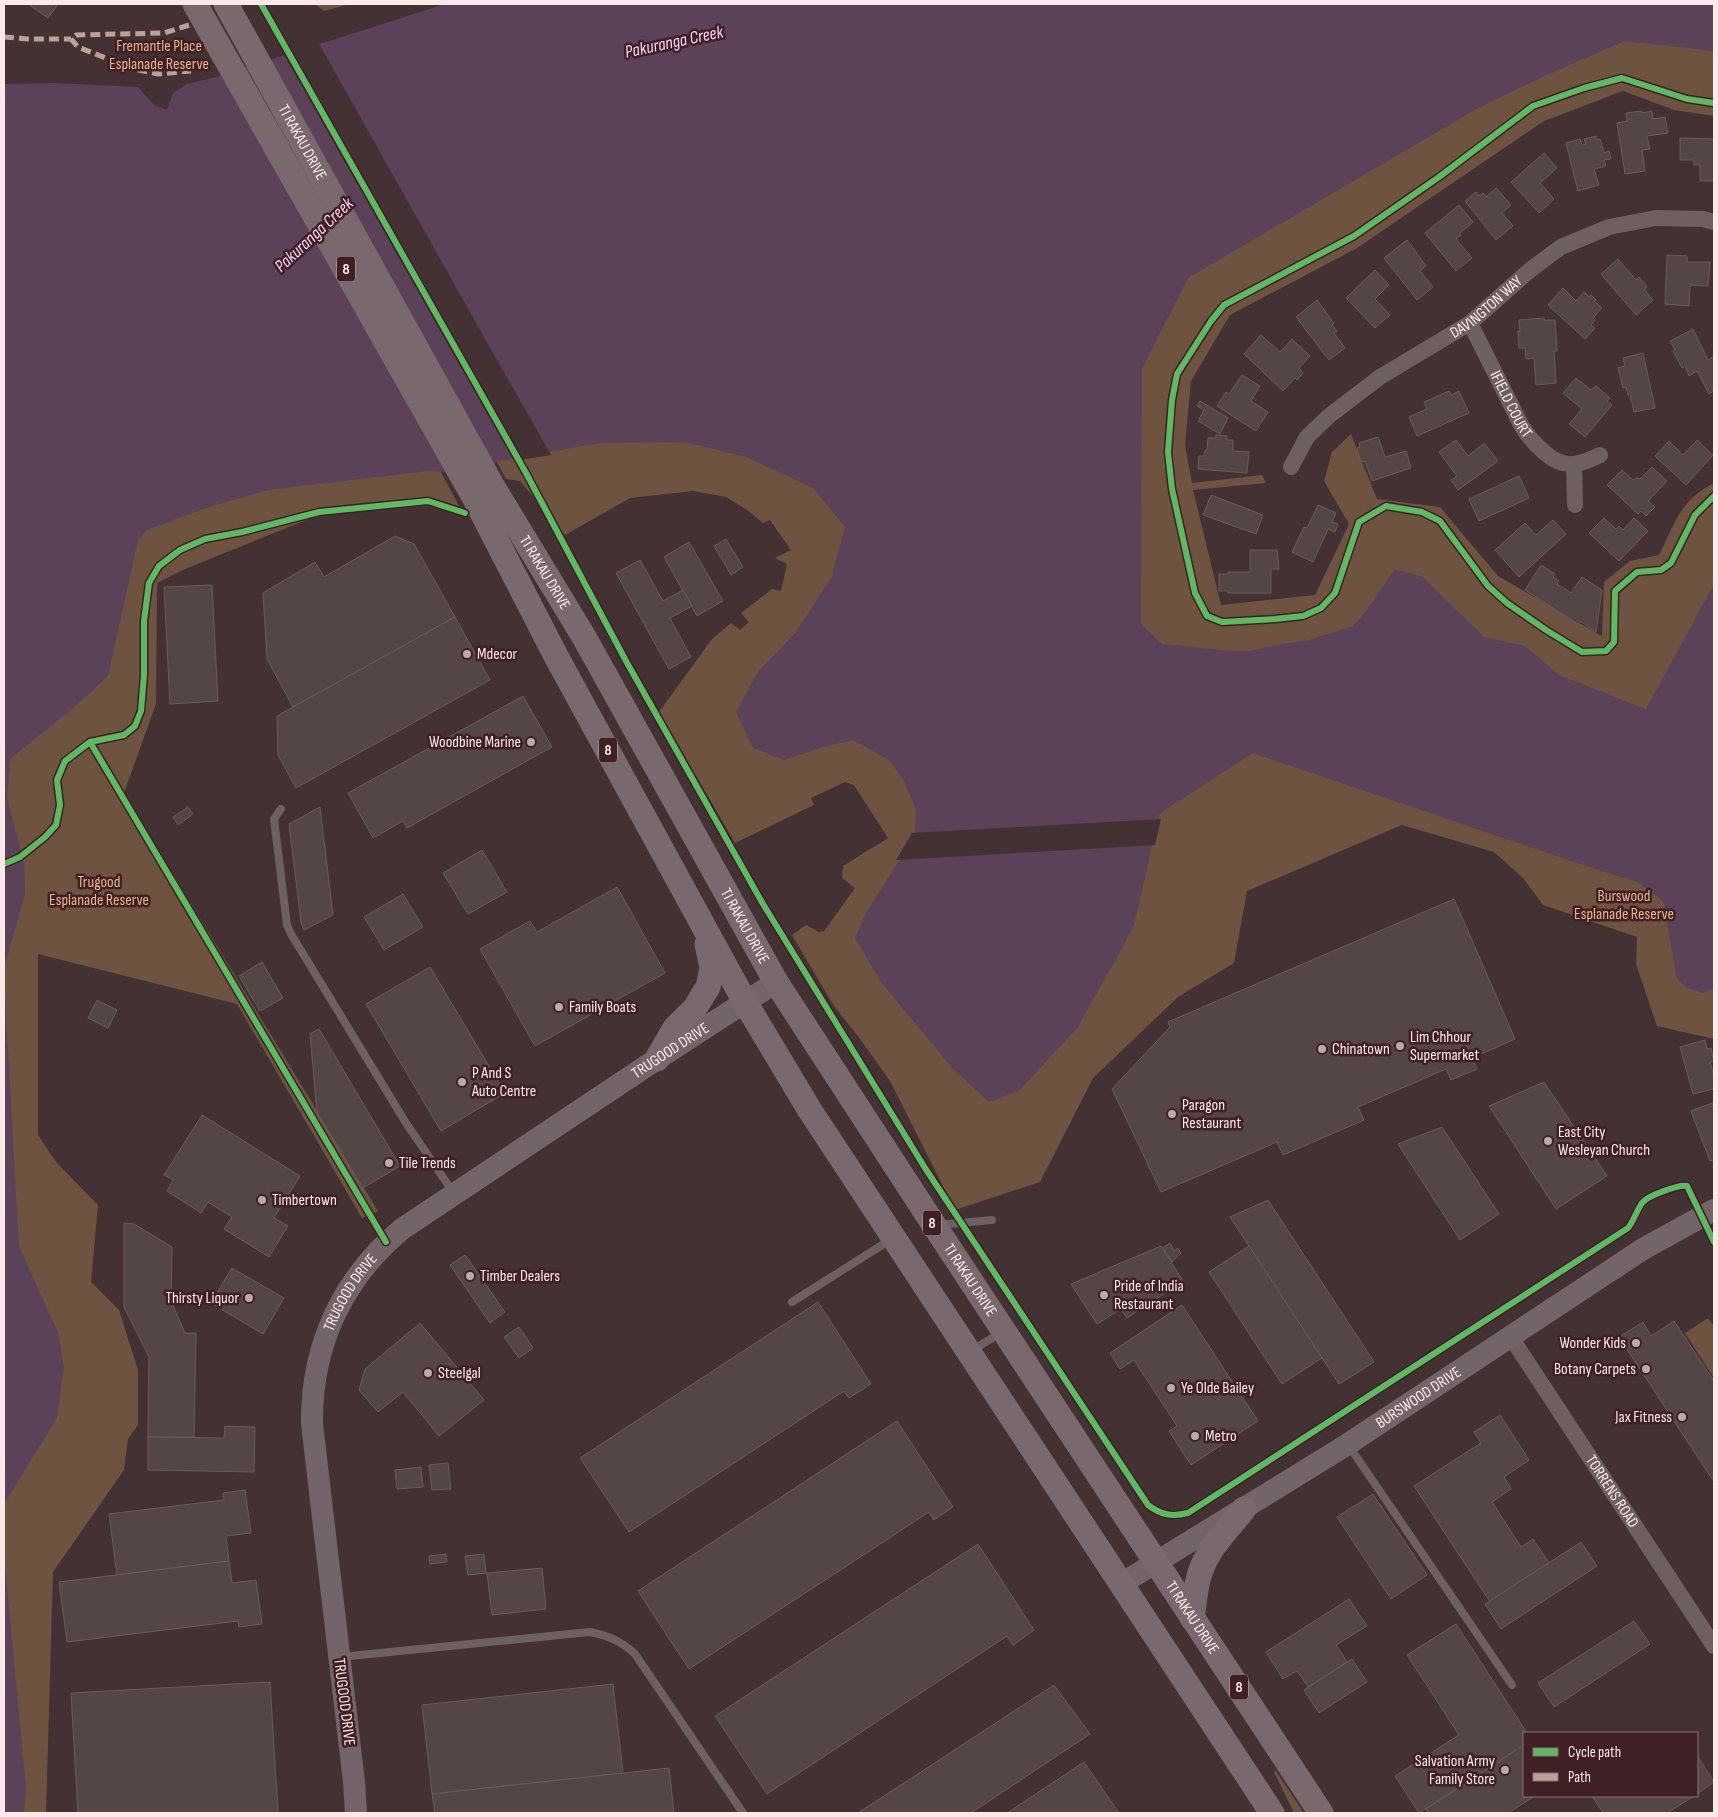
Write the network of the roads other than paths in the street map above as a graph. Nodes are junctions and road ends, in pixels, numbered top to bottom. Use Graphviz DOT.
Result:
graph roads {
  1 [pos="196,4"];
  2 [pos="226,4"];
  3 [pos="1714,222"];
  4 [pos="1470,323"];
  5 [pos="1600,455"];
  6 [pos="1574,464"];
  7 [pos="1291,467"];
  8 [pos="483,492"];
  9 [pos="1575,505"];
  10 [pos="281,810"];
  11 [pos="704,928"];
  12 [pos="776,982"];
  13 [pos="745,1002"];
  14 [pos="657,1059"];
  15 [pos="454,1194"];
  16 [pos="1714,1210"];
  17 [pos="992,1220"];
  18 [pos="934,1225"];
  19 [pos="894,1238"];
  20 [pos="792,1302"];
  21 [pos="1004,1331"];
  22 [pos="1510,1336"];
  23 [pos="970,1352"];
  24 [pos="1348,1444"];
  25 [pos="1244,1509"];
  26 [pos="1155,1562"];
  27 [pos="1121,1584"];
  28 [pos="1192,1618"];
  29 [pos="1714,1646"];
  30 [pos="338,1657"];
  31 [pos="1512,1685"];
  32 [pos="356,1813"];
  33 [pos="742,1813"];
  34 [pos="1272,1813"];
  35 [pos="1322,1813"];
  1 -- 8 [label="main road, TI RAKAU DRIVE / 8"];
  2 -- 8 [label="main road, TI RAKAU DRIVE / 8"];
  3 -- 4 [label="street, DAVINGTON WAY"];
  4 -- 6 [label="street, IFIELD COURT"];
  4 -- 7 [label="street, DAVINGTON WAY"];
  5 -- 6 [label="street"];
  6 -- 9 [label="street"];
  8 -- 11 [label="main road, TI RAKAU DRIVE / 8"];
  8 -- 12 [label="main road, TI RAKAU DRIVE / 8"];
  10 -- 15 [label="lane"];
  11 -- 13 [label="main road, TI RAKAU DRIVE / 8"];
  11 -- 14 [label="main road"];
  12 -- 13 [label="main road, TRUGOOD DRIVE"];
  12 -- 18 [label="main road, TI RAKAU DRIVE / 8"];
  13 -- 14 [label="main road, TRUGOOD DRIVE"];
  13 -- 19 [label="main road, TI RAKAU DRIVE / 8"];
  14 -- 15 [label="main road, TRUGOOD DRIVE"];
  15 -- 30 [label="main road, TRUGOOD DRIVE"];
  16 -- 22 [label="main road, BURSWOOD DRIVE"];
  17 -- 18 [label="lane"];
  18 -- 21 [label="main road, TI RAKAU DRIVE / 8"];
  19 -- 20 [label="lane"];
  19 -- 23 [label="main road, TI RAKAU DRIVE / 8"];
  21 -- 23 [label="lane"];
  21 -- 26 [label="main road, TI RAKAU DRIVE / 8"];
  22 -- 24 [label="main road, BURSWOOD DRIVE"];
  22 -- 29 [label="street, TORRENS ROAD"];
  23 -- 27 [label="main road, TI RAKAU DRIVE / 8"];
  24 -- 25 [label="main road, BURSWOOD DRIVE"];
  24 -- 31 [label="lane"];
  25 -- 26 [label="main road, BURSWOOD DRIVE"];
  25 -- 28 [label="main road"];
  26 -- 27 [label="main road, BURSWOOD DRIVE"];
  26 -- 28 [label="main road, TI RAKAU DRIVE / 8"];
  27 -- 34 [label="main road, TI RAKAU DRIVE / 8"];
  28 -- 35 [label="main road, TI RAKAU DRIVE / 8"];
  30 -- 32 [label="main road, TRUGOOD DRIVE"];
  30 -- 33 [label="lane"];
}
